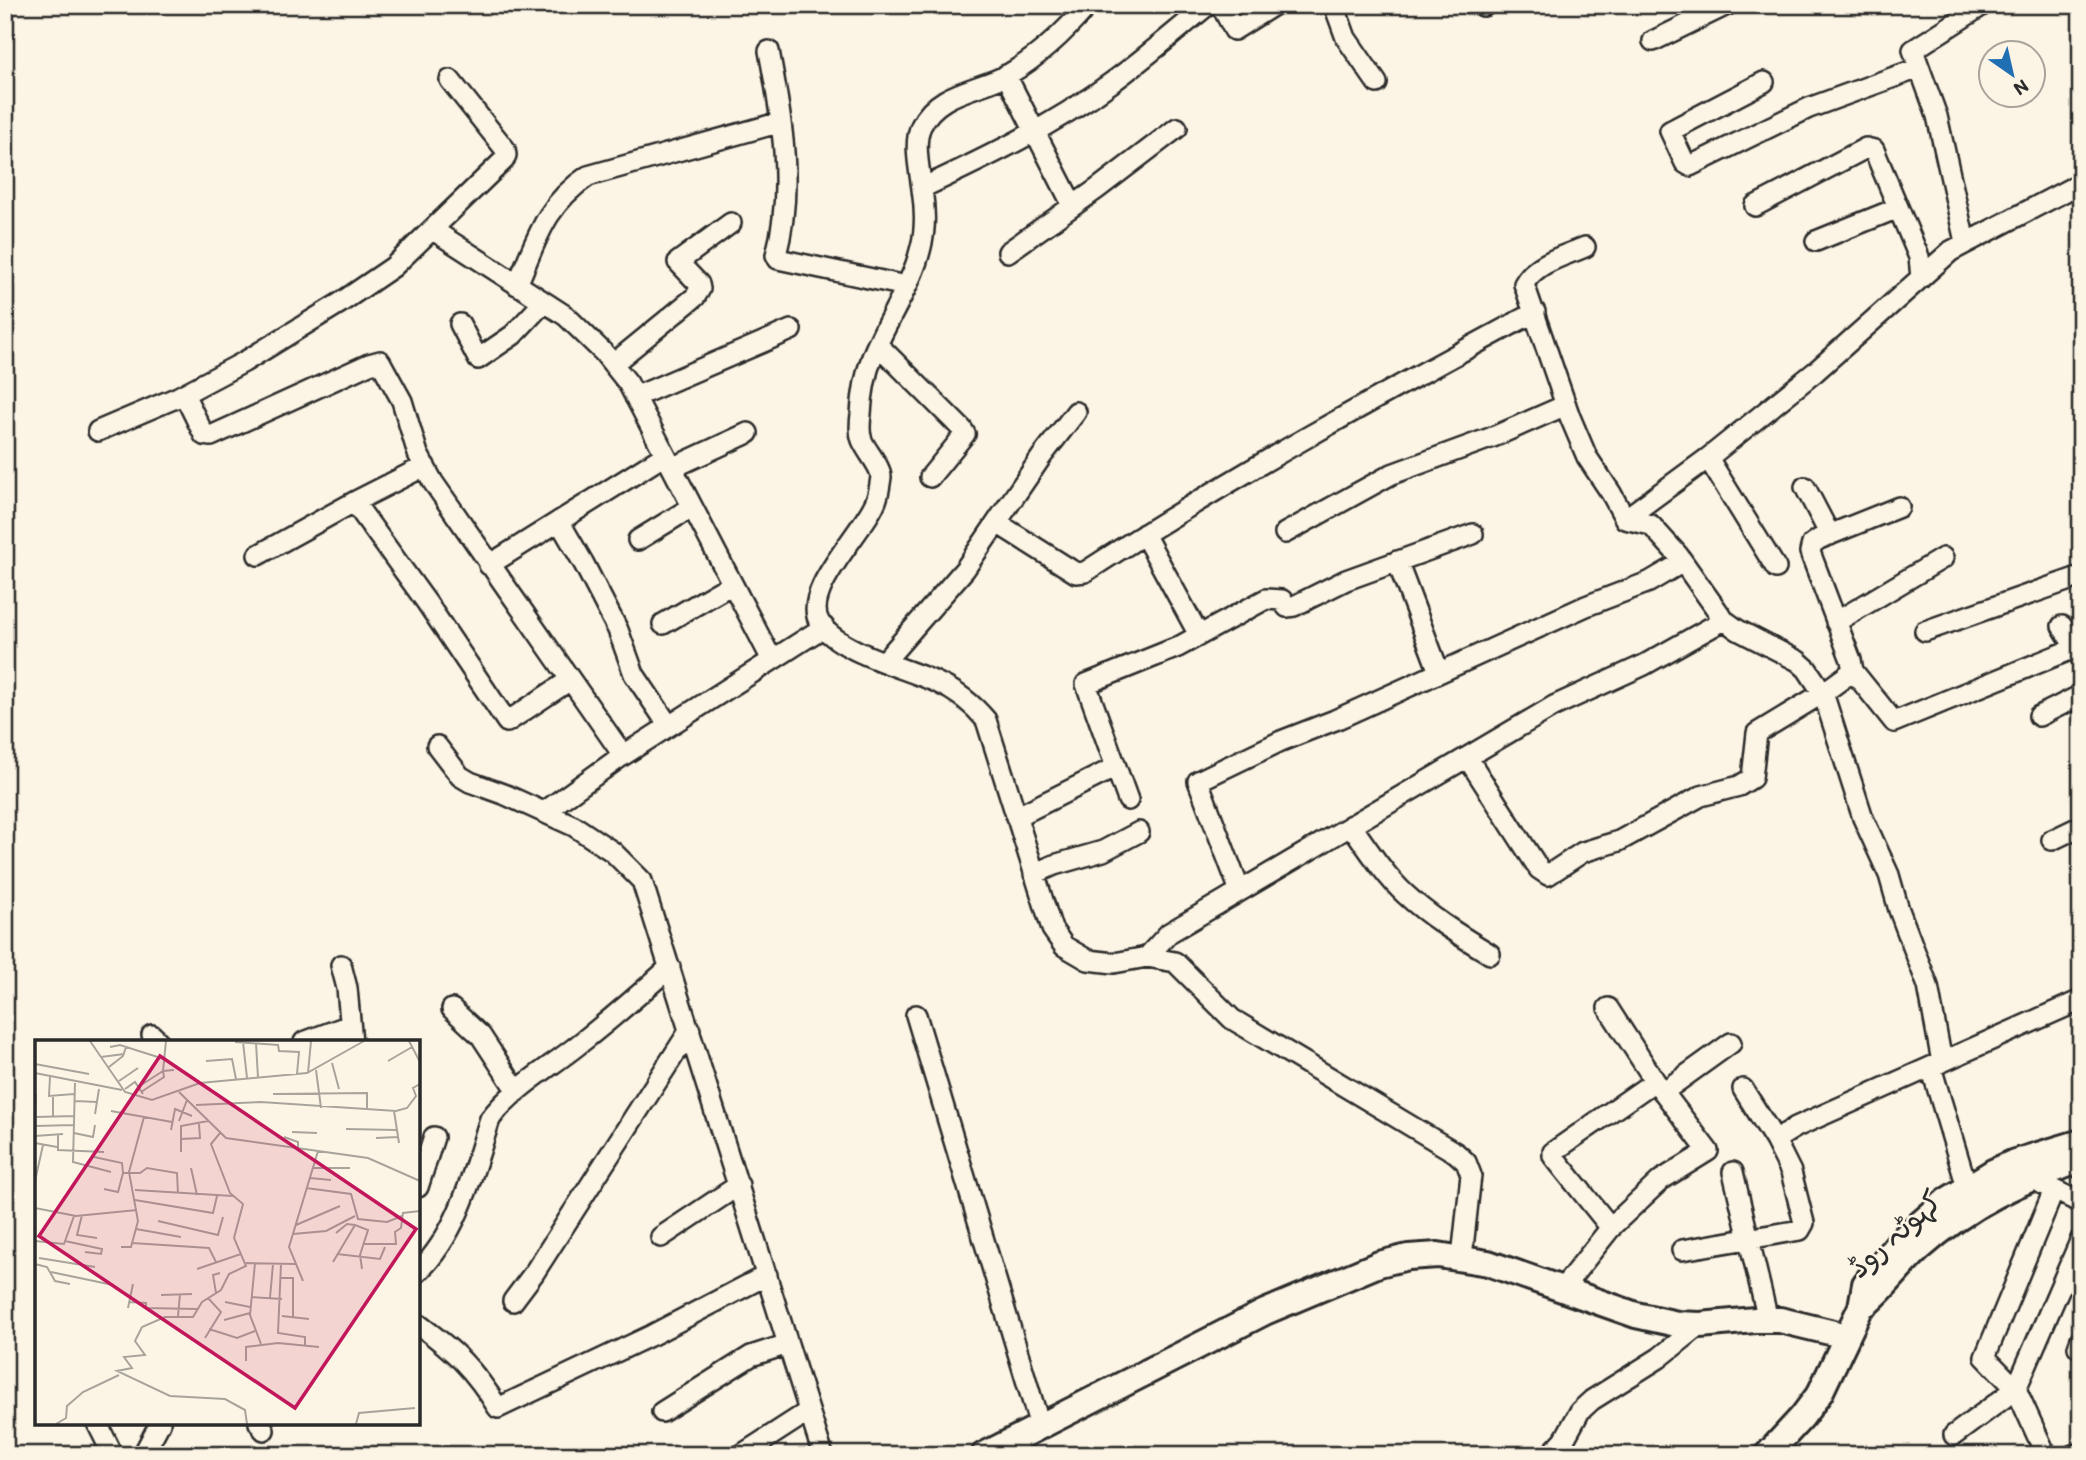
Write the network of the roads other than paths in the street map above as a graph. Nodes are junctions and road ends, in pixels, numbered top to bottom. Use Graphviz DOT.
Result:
graph roads {
  1 [pos="1088,5"];
  2 [pos="1208,5"];
  3 [pos="1221,5"];
  4 [pos="1274,5"];
  5 [pos="1334,5"];
  6 [pos="1727,5"];
  7 [pos="1983,5"];
  8 [pos="1653,41"];
  9 [pos="769,51"];
  10 [pos="1919,68"];
  11 [pos="1006,75"];
  12 [pos="450,80"];
  13 [pos="1764,82"];
  14 [pos="1377,83"];
  15 [pos="781,122"];
  16 [pos="1177,128"];
  17 [pos="1037,131"];
  18 [pos="2081,183"];
  19 [pos="922,188"];
  20 [pos="1073,206"];
  21 [pos="1755,206"];
  22 [pos="1898,208"];
  23 [pos="732,223"];
  24 [pos="433,229"];
  25 [pos="1816,241"];
  26 [pos="1965,242"];
  27 [pos="1585,247"];
  28 [pos="1008,252"];
  29 [pos="1921,278"];
  30 [pos="517,285"];
  31 [pos="906,286"];
  32 [pos="544,302"];
  33 [pos="1535,312"];
  34 [pos="460,324"];
  35 [pos="791,330"];
  36 [pos="878,345"];
  37 [pos="613,364"];
  38 [pos="184,394"];
  39 [pos="635,397"];
  40 [pos="1566,405"];
  41 [pos="1076,412"];
  42 [pos="98,431"];
  43 [pos="748,433"];
  44 [pos="1708,458"];
  45 [pos="669,462"];
  46 [pos="425,466"];
  47 [pos="930,477"];
  48 [pos="1805,487"];
  49 [pos="354,502"];
  50 [pos="692,507"];
  51 [pos="1899,507"];
  52 [pos="1625,519"];
  53 [pos="559,521"];
  54 [pos="997,523"];
  55 [pos="1284,533"];
  56 [pos="1144,534"];
  57 [pos="1473,534"];
  58 [pos="1830,535"];
  59 [pos="638,540"];
  60 [pos="258,555"];
  61 [pos="1943,558"];
  62 [pos="1397,561"];
  63 [pos="1683,562"];
  64 [pos="489,565"];
  65 [pos="1776,568"];
  66 [pos="2081,576"];
  67 [pos="732,583"];
  68 [pos="1724,620"];
  69 [pos="1836,622"];
  70 [pos="663,624"];
  71 [pos="2062,626"];
  72 [pos="824,627"];
  73 [pos="1925,631"];
  74 [pos="1199,635"];
  75 [pos="2078,653"];
  76 [pos="772,660"];
  77 [pos="884,662"];
  78 [pos="1853,671"];
  79 [pos="1439,673"];
  80 [pos="570,680"];
  81 [pos="1823,693"];
  82 [pos="2081,695"];
  83 [pos="2039,716"];
  84 [pos="669,726"];
  85 [pos="437,746"];
  86 [pos="623,755"];
  87 [pos="1467,757"];
  88 [pos="1116,767"];
  89 [pos="1128,800"];
  90 [pos="544,812"];
  91 [pos="1016,817"];
  92 [pos="1351,825"];
  93 [pos="2081,826"];
  94 [pos="1139,832"];
  95 [pos="2052,840"];
  96 [pos="1034,874"];
  97 [pos="1240,891"];
  98 [pos="1490,954"];
  99 [pos="1147,957"];
  100 [pos="341,965"];
  101 [pos="670,967"];
  102 [pos="2081,1000"];
  103 [pos="1608,1008"];
  104 [pos="452,1009"];
  105 [pos="916,1016"];
  106 [pos="690,1030"];
  107 [pos="351,1033"];
  108 [pos="314,1040"];
  109 [pos="1731,1043"];
  110 [pos="1936,1064"];
  111 [pos="1659,1086"];
  112 [pos="1743,1089"];
  113 [pos="517,1091"];
  114 [pos="434,1137"];
  115 [pos="1775,1140"];
  116 [pos="2081,1142"];
  117 [pos="2081,1160"];
  118 [pos="1733,1172"];
  119 [pos="2028,1178"];
  120 [pos="420,1181"];
  121 [pos="739,1185"];
  122 [pos="1967,1187"];
  123 [pos="2054,1190"];
  124 [pos="2081,1203"];
  125 [pos="1611,1228"];
  126 [pos="662,1237"];
  127 [pos="1749,1238"];
  128 [pos="2081,1239"];
  129 [pos="1682,1250"];
  130 [pos="1462,1257"];
  131 [pos="420,1270"];
  132 [pos="767,1275"];
  133 [pos="1562,1289"];
  134 [pos="513,1301"];
  135 [pos="1861,1307"];
  136 [pos="1768,1320"];
  137 [pos="1700,1325"];
  138 [pos="420,1326"];
  139 [pos="1846,1336"];
  140 [pos="788,1344"];
  141 [pos="2016,1389"];
  142 [pos="809,1411"];
  143 [pos="662,1412"];
  144 [pos="98,1425"];
  145 [pos="159,1425"];
  146 [pos="1040,1426"];
  147 [pos="1954,1436"];
  148 [pos="2081,1453"];
  149 [pos="113,1455"];
  150 [pos="143,1455"];
  151 [pos="741,1455"];
  152 [pos="822,1455"];
  153 [pos="984,1455"];
  154 [pos="1550,1455"];
  155 [pos="1767,1455"];
  156 [pos="2046,1455"];
  157 [pos="2073,1455"];
  1 -- 11 [label="street"];
  2 -- 17 [label="street"];
  3 -- 4 [label="street"];
  5 -- 14 [label="street"];
  6 -- 8 [label="street"];
  7 -- 10 [label="street"];
  9 -- 15 [label="street"];
  10 -- 13 [label="street"];
  10 -- 26 [label="street"];
  11 -- 17 [label="street"];
  11 -- 19 [label="street"];
  12 -- 24 [label="street"];
  15 -- 30 [label="street"];
  15 -- 31 [label="street"];
  16 -- 20 [label="street"];
  17 -- 19 [label="street"];
  17 -- 20 [label="street"];
  18 -- 26 [label="street"];
  19 -- 31 [label="street"];
  20 -- 28 [label="street"];
  21 -- 22 [label="street"];
  22 -- 25 [label="street"];
  22 -- 29 [label="street"];
  23 -- 37 [label="street"];
  24 -- 30 [label="street"];
  24 -- 38 [label="street"];
  26 -- 29 [label="street"];
  27 -- 33 [label="street"];
  29 -- 44 [label="street"];
  30 -- 32 [label="street"];
  31 -- 36 [label="street"];
  32 -- 34 [label="street"];
  32 -- 37 [label="street"];
  33 -- 40 [label="street"];
  33 -- 56 [label="street"];
  35 -- 39 [label="street"];
  36 -- 47 [label="street"];
  36 -- 72 [label="street"];
  37 -- 39 [label="street"];
  38 -- 42 [label="street"];
  38 -- 46 [label="street"];
  39 -- 45 [label="street"];
  40 -- 52 [label="street"];
  40 -- 55 [label="street"];
  41 -- 54 [label="street"];
  43 -- 45 [label="street"];
  44 -- 52 [label="street"];
  44 -- 65 [label="street"];
  45 -- 50 [label="street"];
  45 -- 53 [label="street"];
  46 -- 49 [label="street"];
  46 -- 64 [label="street"];
  48 -- 58 [label="street"];
  49 -- 60 [label="street"];
  49 -- 80 [label="street"];
  50 -- 59 [label="street"];
  50 -- 67 [label="street"];
  51 -- 58 [label="street"];
  52 -- 63 [label="street"];
  53 -- 64 [label="street"];
  53 -- 84 [label="street"];
  54 -- 56 [label="street"];
  54 -- 77 [label="street"];
  56 -- 74 [label="street"];
  57 -- 62 [label="street"];
  58 -- 69 [label="street"];
  61 -- 69 [label="street"];
  62 -- 74 [label="street"];
  62 -- 79 [label="street"];
  63 -- 68 [label="street"];
  63 -- 79 [label="street"];
  64 -- 80 [label="street"];
  66 -- 73 [label="street"];
  67 -- 70 [label="street"];
  67 -- 76 [label="street"];
  68 -- 81 [label="street"];
  68 -- 87 [label="street"];
  69 -- 78 [label="street"];
  71 -- 75 [label="street"];
  72 -- 76 [label="street"];
  72 -- 77 [label="street"];
  74 -- 88 [label="street"];
  75 -- 78 [label="street"];
  76 -- 84 [label="street"];
  77 -- 91 [label="street"];
  78 -- 81 [label="street"];
  79 -- 97 [label="street"];
  80 -- 86 [label="street"];
  81 -- 87 [label="street"];
  81 -- 110 [label="street"];
  82 -- 83 [label="street"];
  84 -- 86 [label="street"];
  85 -- 90 [label="street"];
  86 -- 90 [label="street"];
  87 -- 92 [label="street"];
  88 -- 89 [label="street"];
  88 -- 91 [label="street"];
  90 -- 101 [label="street"];
  91 -- 96 [label="street"];
  92 -- 97 [label="street"];
  92 -- 98 [label="street"];
  93 -- 95 [label="street"];
  94 -- 96 [label="street"];
  96 -- 99 [label="street"];
  97 -- 99 [label="street"];
  99 -- 130 [label="street"];
  100 -- 107 [label="street"];
  101 -- 106 [label="street"];
  101 -- 113 [label="street"];
  102 -- 110 [label="street"];
  103 -- 111 [label="street"];
  104 -- 113 [label="street"];
  105 -- 146 [label="street"];
  106 -- 121 [label="street"];
  106 -- 134 [label="street"];
  107 -- 108 [label="street"];
  109 -- 111 [label="street"];
  110 -- 115 [label="street"];
  110 -- 122 [label="street"];
  111 -- 125 [label="street"];
  111 -- 125 [label="street"];
  112 -- 115 [label="street"];
  113 -- 131 [label="street"];
  114 -- 120 [label="street"];
  115 -- 127 [label="street"];
  116 -- 122 [label="main road, کہوٹہ روڈ"];
  117 -- 119 [label="main road, کہوٹہ روڈ"];
  118 -- 127 [label="street"];
  119 -- 123 [label="street"];
  119 -- 135 [label="main road, کہوٹہ روڈ"];
  121 -- 126 [label="street"];
  121 -- 132 [label="street"];
  122 -- 135 [label="main road, کہوٹہ روڈ"];
  123 -- 124 [label="street"];
  123 -- 141 [label="street"];
  125 -- 133 [label="street"];
  127 -- 129 [label="street"];
  127 -- 136 [label="street"];
  128 -- 141 [label="street"];
  130 -- 133 [label="main road"];
  130 -- 146 [label="main road"];
  132 -- 138 [label="street"];
  132 -- 140 [label="street"];
  133 -- 137 [label="main road"];
  135 -- 139 [label="main road"];
  136 -- 137 [label="main road"];
  136 -- 139 [label="main road"];
  137 -- 154 [label="street"];
  139 -- 155 [label="main road"];
  140 -- 142 [label="street"];
  140 -- 143 [label="street"];
  141 -- 147 [label="street"];
  141 -- 156 [label="street"];
  142 -- 151 [label="street"];
  142 -- 152 [label="street"];
  144 -- 149 [label="street"];
  145 -- 150 [label="street"];
  146 -- 153 [label="main road"];
  148 -- 157 [label="street"];
}
